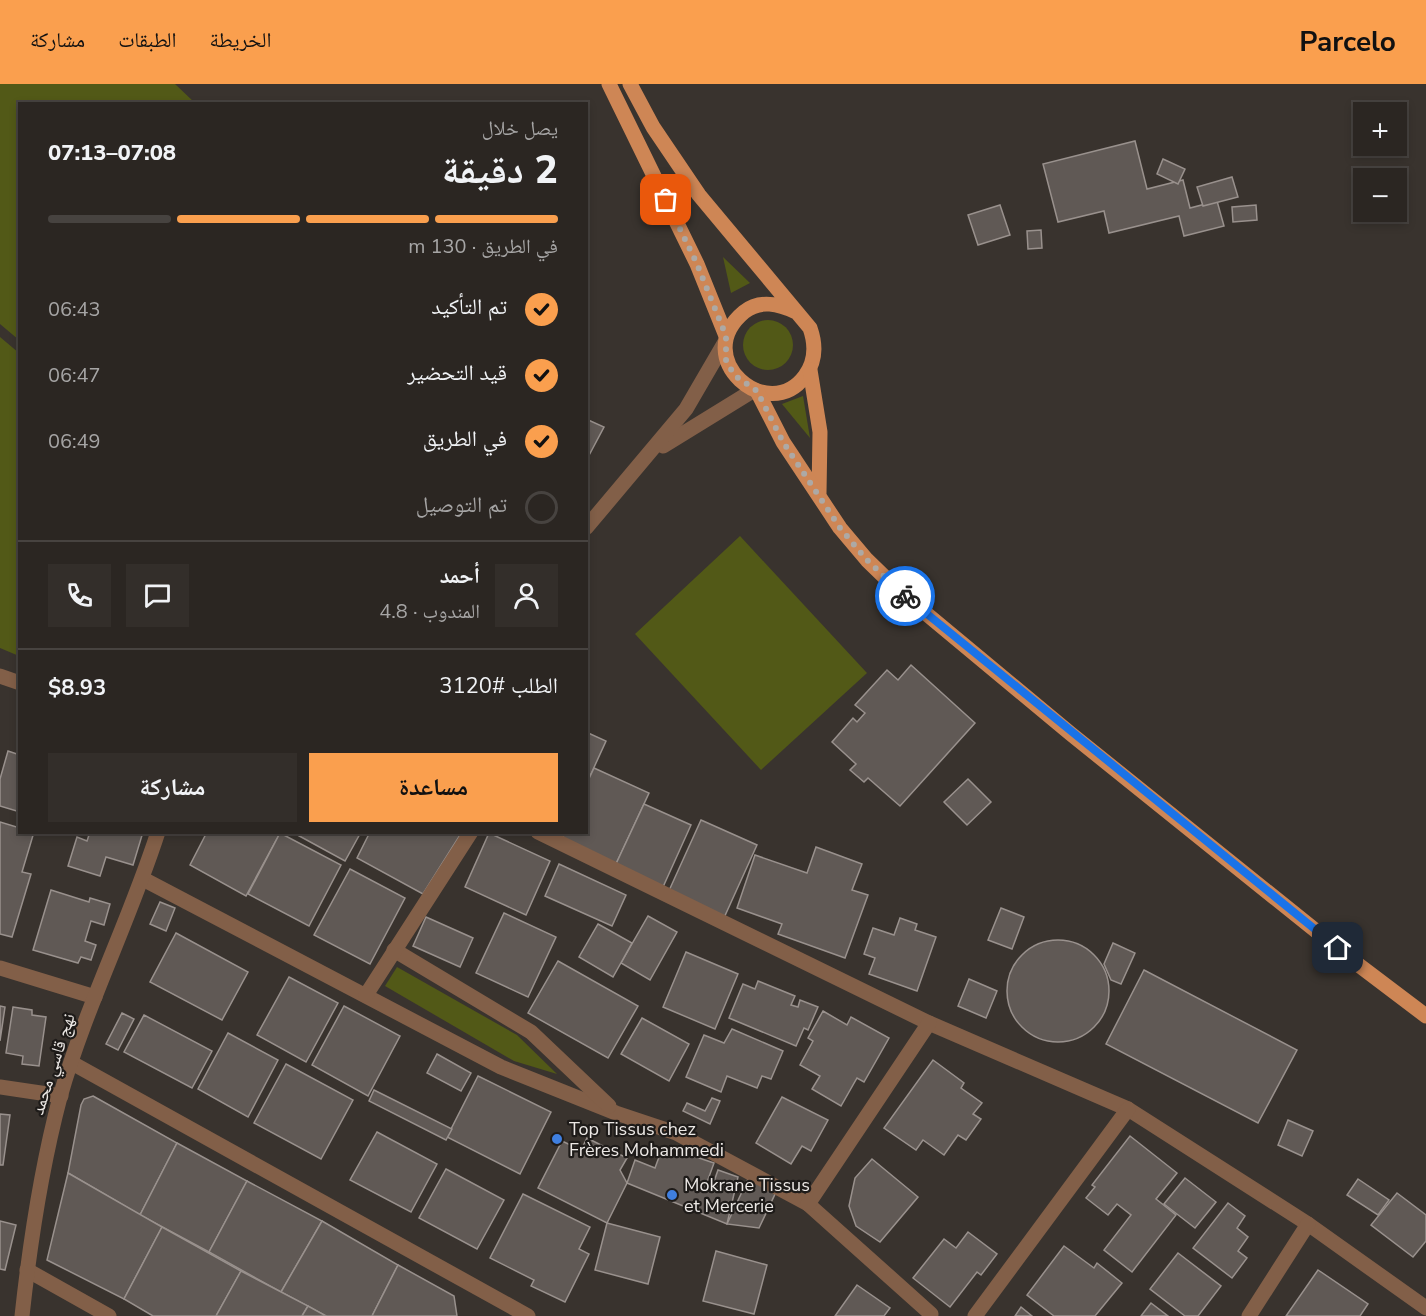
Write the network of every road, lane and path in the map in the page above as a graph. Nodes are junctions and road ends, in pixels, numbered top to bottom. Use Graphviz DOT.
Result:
graph roads {
  1 [pos="609,84"];
  2 [pos="630,84"];
  3 [pos="796,312"];
  4 [pos="726,339"];
  5 [pos="810,370"];
  6 [pos="755,391"];
  7 [pos="650,454"];
  8 [pos="819,493"];
  9 [pos="588,526"];
  10 [pos="0,676"];
  11 [pos="18,682"];
  12 [pos="157,834"];
  13 [pos="470,834"];
  14 [pos="542,834"];
  15 [pos="143,879"];
  16 [pos="394,950"];
  17 [pos="0,968"];
  18 [pos="366,995"];
  19 [pos="95,997"];
  20 [pos="1426,1016"];
  21 [pos="929,1023"];
  22 [pos="72,1063"];
  23 [pos="0,1088"];
  24 [pos="61,1096"];
  25 [pos="1128,1109"];
  26 [pos="616,1113"];
  27 [pos="808,1204"];
  28 [pos="1308,1224"];
  29 [pos="27,1270"];
  30 [pos="1426,1308"];
  31 [pos="931,1315"];
  32 [pos="22,1316"];
  33 [pos="109,1316"];
  34 [pos="528,1316"];
  35 [pos="975,1316"];
  36 [pos="1249,1316"];
  1 -- 4 [label="main road"];
  2 -- 3 [label="main road"];
  3 -- 4 [label="main road"];
  3 -- 5 [label="main road"];
  4 -- 6 [label="main road"];
  4 -- 7 [label="street"];
  5 -- 6 [label="main road"];
  5 -- 8 [label="main road"];
  6 -- 7 [label="street"];
  6 -- 8 [label="main road"];
  7 -- 9 [label="street"];
  8 -- 20 [label="main road"];
  10 -- 11 [label="street"];
  12 -- 15 [label="street, نهج قاسي محمد"];
  13 -- 16 [label="street"];
  14 -- 21 [label="street"];
  15 -- 18 [label="street"];
  15 -- 19 [label="street, نهج قاسي محمد"];
  16 -- 18 [label="street"];
  16 -- 26 [label="street"];
  17 -- 19 [label="street"];
  18 -- 26 [label="street"];
  19 -- 22 [label="street, نهج قاسي محمد"];
  21 -- 25 [label="street"];
  21 -- 27 [label="street"];
  22 -- 24 [label="street, نهج قاسي محمد"];
  22 -- 34 [label="street"];
  23 -- 24 [label="street"];
  24 -- 29 [label="street, نهج قاسي محمد"];
  25 -- 28 [label="street"];
  25 -- 35 [label="street"];
  26 -- 27 [label="street"];
  27 -- 31 [label="street"];
  28 -- 30 [label="street"];
  28 -- 36 [label="street"];
  29 -- 32 [label="street, نهج قاسي محمد"];
  29 -- 33 [label="street"];
}
